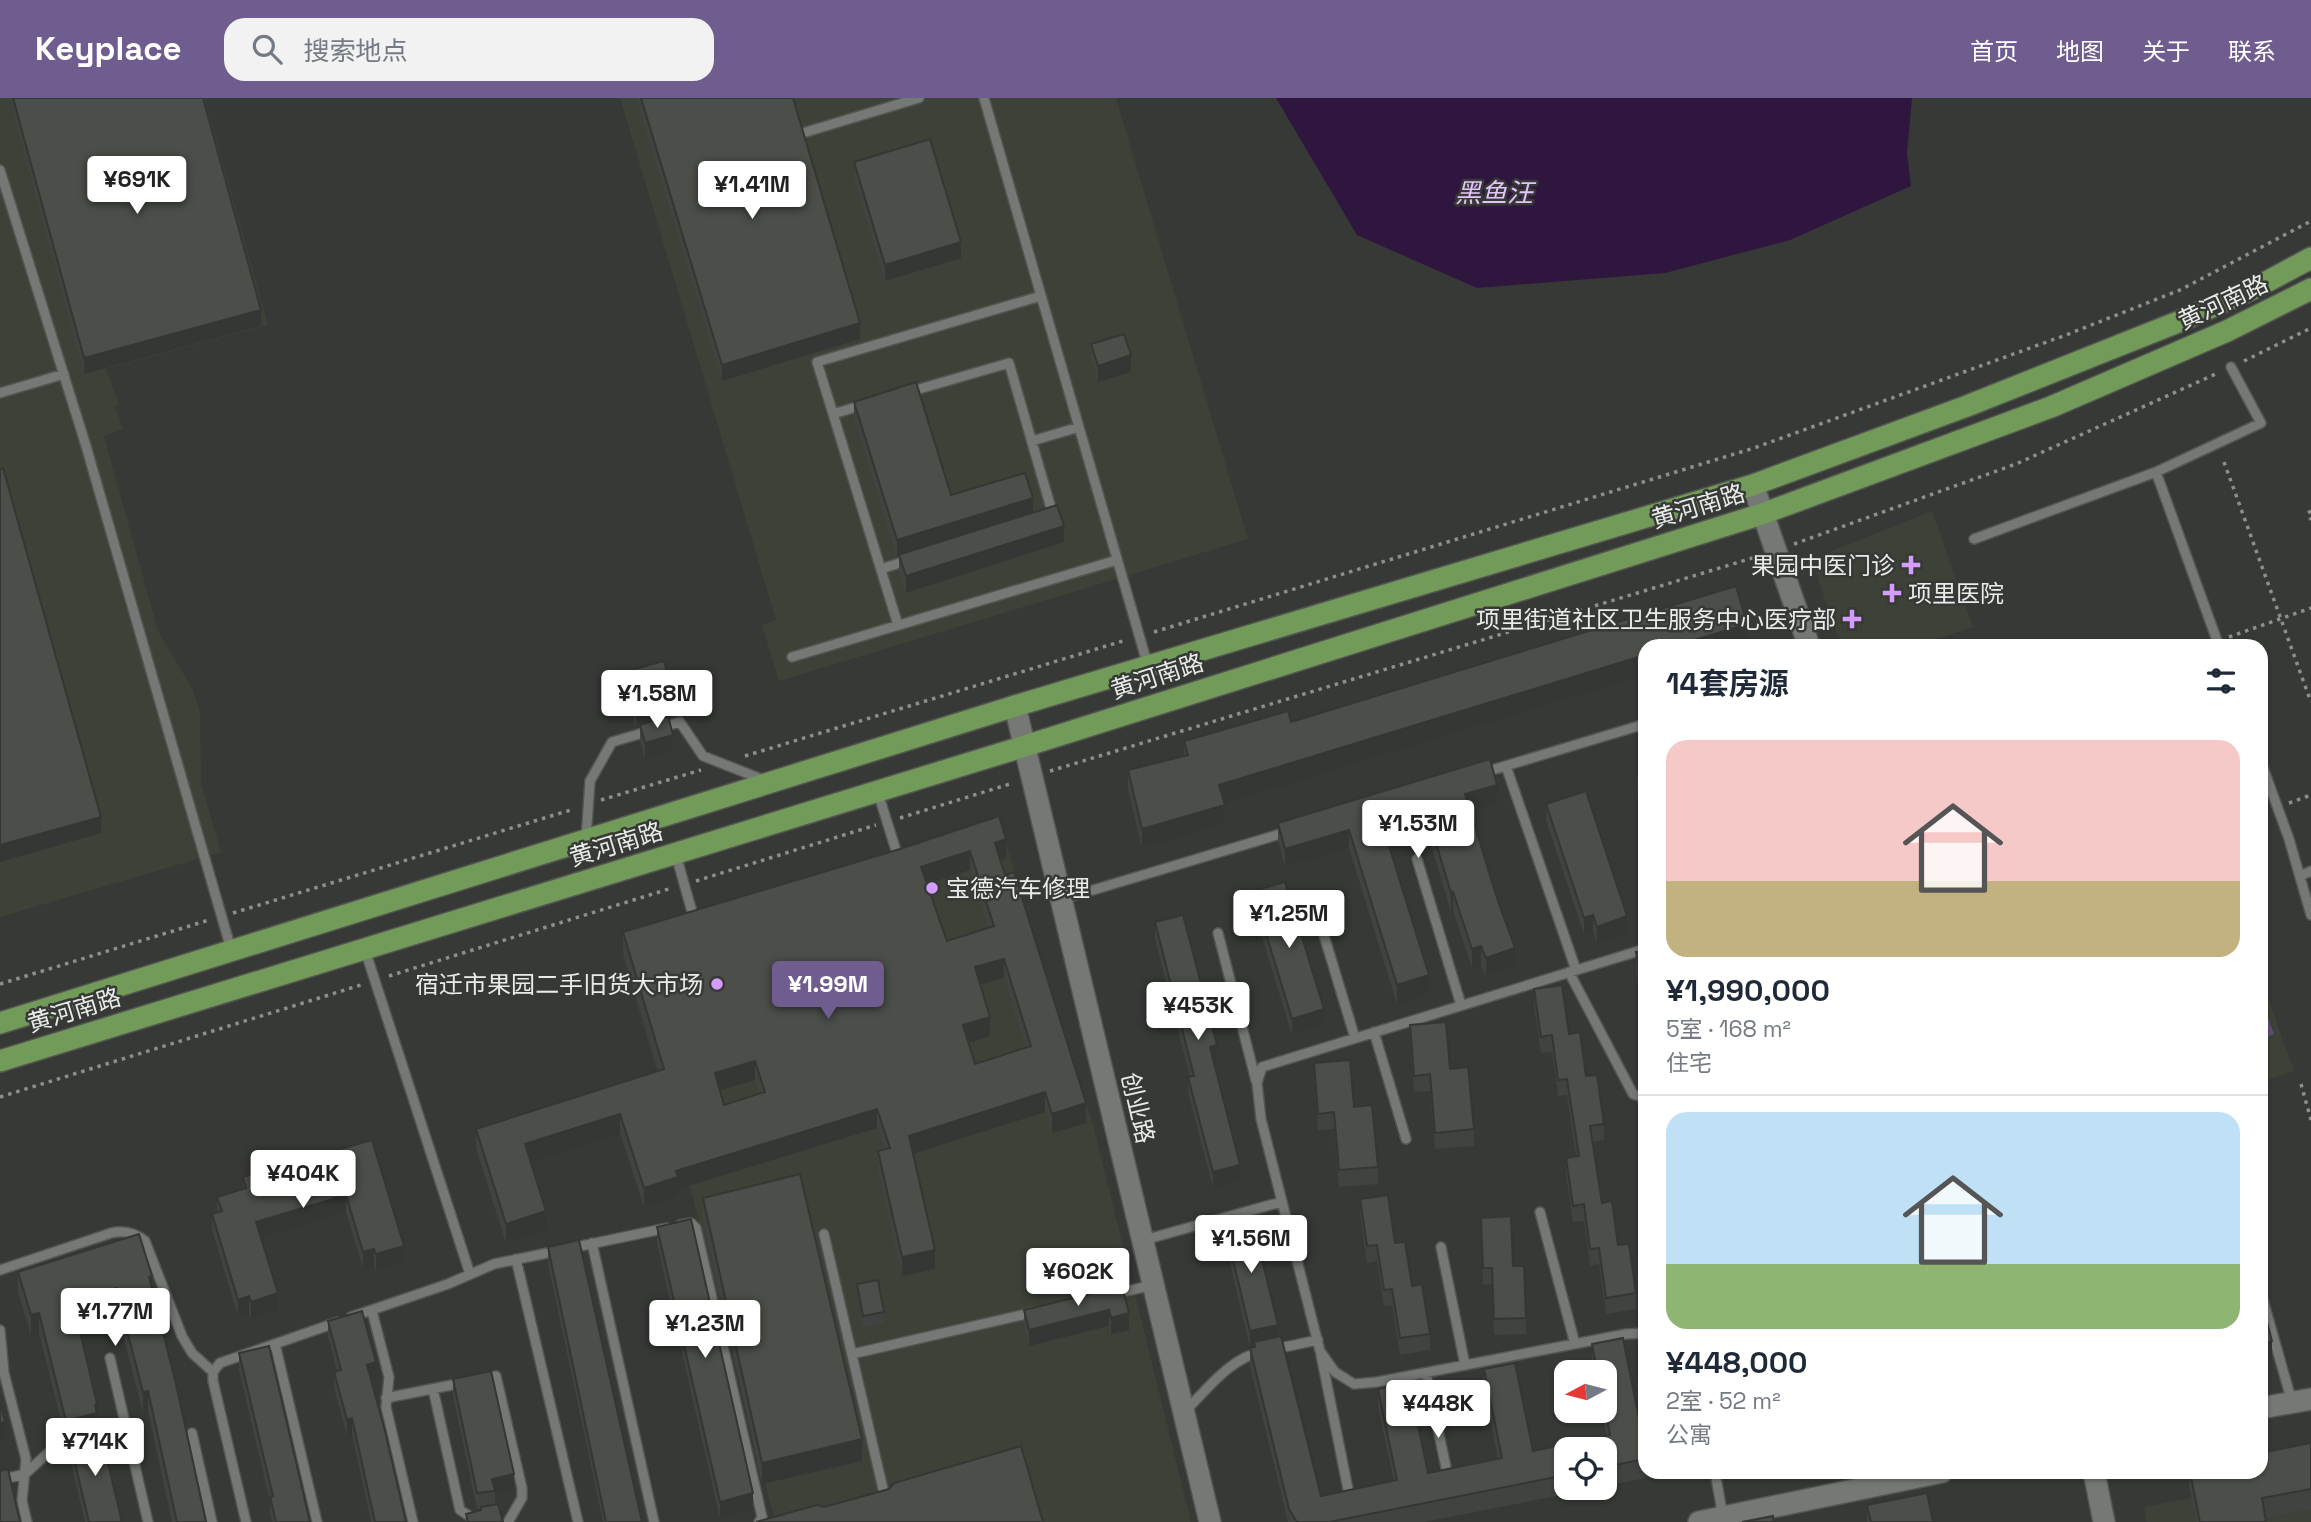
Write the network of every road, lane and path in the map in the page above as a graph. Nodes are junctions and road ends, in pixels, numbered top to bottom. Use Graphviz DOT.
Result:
graph roads {
  1 [pos="919,98"];
  2 [pos="984,98"];
  3 [pos="806,132"];
  4 [pos="0,170"];
  5 [pos="2311,221"];
  6 [pos="2311,258"];
  7 [pos="2311,289"];
  8 [pos="1041,296"];
  9 [pos="2311,328"];
  10 [pos="2231,367"];
  11 [pos="64,374"];
  12 [pos="0,393"];
  13 [pos="896,396"];
  14 [pos="871,403"];
  15 [pos="833,414"];
  16 [pos="1079,427"];
  17 [pos="1032,441"];
  18 [pos="2224,462"];
  19 [pos="2156,472"];
  20 [pos="1753,485"];
  21 [pos="2311,511"];
  22 [pos="1762,514"];
  23 [pos="1041,519"];
  24 [pos="2311,520"];
  25 [pos="1973,539"];
  26 [pos="1776,551"];
  27 [pos="921,556"];
  28 [pos="1118,560"];
  29 [pos="881,569"];
  30 [pos="2311,608"];
  31 [pos="2281,618"];
  32 [pos="898,625"];
  33 [pos="1139,636"];
  34 [pos="1807,639"];
  35 [pos="2217,639"];
  36 [pos="2228,639"];
  37 [pos="792,657"];
  38 [pos="1148,666"];
  39 [pos="2311,702"];
  40 [pos="1015,706"];
  41 [pos="1638,726"];
  42 [pos="1025,746"];
  43 [pos="722,763"];
  44 [pos="1506,766"];
  45 [pos="1032,777"];
  46 [pos="1467,778"];
  47 [pos="2268,782"];
  48 [pos="771,783"];
  49 [pos="878,791"];
  50 [pos="2311,795"];
  51 [pos="589,804"];
  52 [pos="2277,807"];
  53 [pos="887,822"];
  54 [pos="1297,829"];
  55 [pos="586,841"];
  56 [pos="675,853"];
  57 [pos="1417,859"];
  58 [pos="899,860"];
  59 [pos="2311,871"];
  60 [pos="2300,876"];
  61 [pos="684,885"];
  62 [pos="1313,899"];
  63 [pos="1061,900"];
  64 [pos="2311,915"];
  65 [pos="222,916"];
  66 [pos="694,919"];
  67 [pos="1218,933"];
  68 [pos="364,948"];
  69 [pos="232,951"];
  70 [pos="1638,951"];
  71 [pos="1573,971"];
  72 [pos="375,981"];
  73 [pos="0,984"];
  74 [pos="1461,1005"];
  75 [pos="0,1023"];
  76 [pos="1374,1032"];
  77 [pos="1355,1038"];
  78 [pos="0,1060"];
  79 [pos="1257,1083"];
  80 [pos="2301,1084"];
  81 [pos="1638,1096"];
  82 [pos="0,1097"];
  83 [pos="2311,1120"];
  84 [pos="1406,1139"];
  85 [pos="1281,1202"];
  86 [pos="1540,1212"];
  87 [pos="824,1234"];
  88 [pos="1142,1241"];
  89 [pos="592,1243"];
  90 [pos="1441,1247"];
  91 [pos="516,1259"];
  92 [pos="0,1270"];
  93 [pos="470,1274"];
  94 [pos="1153,1285"];
  95 [pos="1100,1297"];
  96 [pos="1048,1309"];
  97 [pos="372,1311"];
  98 [pos="2268,1311"];
  99 [pos="0,1330"];
  100 [pos="1638,1334"];
  101 [pos="1318,1340"];
  102 [pos="275,1344"];
  103 [pos="1575,1344"];
  104 [pos="1320,1351"];
  105 [pos="852,1354"];
  106 [pos="110,1358"];
  107 [pos="1465,1365"];
  108 [pos="213,1372"];
  109 [pos="1426,1373"];
  110 [pos="433,1389"];
  111 [pos="386,1398"];
  112 [pos="2302,1400"];
  113 [pos="2268,1407"];
  114 [pos="1183,1412"];
  115 [pos="128,1432"];
  116 [pos="192,1433"];
  117 [pos="1447,1472"];
  118 [pos="25,1474"];
  119 [pos="1716,1479"];
  120 [pos="1908,1479"];
  121 [pos="2095,1479"];
  122 [pos="0,1480"];
  123 [pos="1349,1494"];
  124 [pos="874,1507"];
  125 [pos="515,1510"];
  126 [pos="504,1512"];
  127 [pos="482,1517"];
  128 [pos="1723,1517"];
  129 [pos="27,1522"];
  130 [pos="148,1522"];
  131 [pos="212,1522"];
  132 [pos="246,1522"];
  133 [pos="317,1522"];
  134 [pos="413,1522"];
  135 [pos="508,1522"];
  136 [pos="578,1522"];
  137 [pos="654,1522"];
  138 [pos="759,1522"];
  139 [pos="1210,1522"];
  140 [pos="1699,1522"];
  141 [pos="2104,1522"];
  1 -- 3 [label="lane"];
  2 -- 8 [label="lane"];
  4 -- 11 [label="lane"];
  5 -- 33 [label="path"];
  6 -- 20 [label="main road, 黄河南路"];
  7 -- 22 [label="main road, 黄河南路"];
  8 -- 15 [label="lane"];
  8 -- 16 [label="lane"];
  9 -- 10 [label="path"];
  10 -- 19 [label="lane"];
  10 -- 26 [label="path"];
  11 -- 12 [label="lane"];
  11 -- 65 [label="lane"];
  13 -- 17 [label="lane"];
  14 -- 15 [label="lane"];
  15 -- 29 [label="lane"];
  16 -- 17 [label="lane"];
  16 -- 28 [label="lane"];
  17 -- 23 [label="lane"];
  18 -- 31 [label="path"];
  19 -- 25 [label="lane"];
  19 -- 35 [label="lane"];
  20 -- 22 [label="street"];
  20 -- 38 [label="main road, 黄河南路"];
  21 -- 24 [label="path"];
  22 -- 26 [label="street"];
  22 -- 42 [label="main road, 黄河南路"];
  26 -- 34 [label="street"];
  26 -- 45 [label="path"];
  27 -- 29 [label="lane"];
  28 -- 32 [label="lane"];
  28 -- 33 [label="lane"];
  29 -- 32 [label="lane"];
  30 -- 31 [label="path"];
  31 -- 36 [label="path"];
  31 -- 39 [label="path"];
  32 -- 37 [label="lane"];
  33 -- 38 [label="lane"];
  33 -- 43 [label="path"];
  38 -- 40 [label="main road, 黄河南路"];
  40 -- 42 [label="street, 创业路"];
  40 -- 48 [label="main road, 黄河南路"];
  41 -- 44 [label="lane"];
  42 -- 45 [label="street, 创业路"];
  42 -- 49 [label="main road, 黄河南路"];
  43 -- 48 [label="lane"];
  43 -- 51 [label="path"];
  43 -- 51 [label="lane"];
  44 -- 46 [label="lane"];
  44 -- 71 [label="lane"];
  45 -- 53 [label="path"];
  45 -- 63 [label="street, 创业路"];
  47 -- 52 [label="lane"];
  48 -- 55 [label="main road, 黄河南路"];
  49 -- 53 [label="lane"];
  49 -- 56 [label="main road, 黄河南路"];
  50 -- 52 [label="path"];
  51 -- 55 [label="lane"];
  51 -- 65 [label="path"];
  52 -- 60 [label="lane"];
  53 -- 58 [label="lane"];
  53 -- 61 [label="path"];
  54 -- 63 [label="lane"];
  55 -- 69 [label="main road, 黄河南路"];
  56 -- 61 [label="lane"];
  56 -- 68 [label="main road, 黄河南路"];
  57 -- 74 [label="lane"];
  59 -- 60 [label="lane"];
  60 -- 64 [label="lane"];
  61 -- 66 [label="lane"];
  61 -- 72 [label="path"];
  62 -- 77 [label="lane"];
  63 -- 88 [label="street, 创业路"];
  65 -- 69 [label="lane"];
  65 -- 73 [label="path"];
  67 -- 79 [label="lane"];
  68 -- 72 [label="lane"];
  68 -- 78 [label="main road, 黄河南路"];
  69 -- 75 [label="main road, 黄河南路"];
  70 -- 71 [label="lane"];
  71 -- 74 [label="lane"];
  71 -- 81 [label="lane"];
  72 -- 82 [label="path"];
  72 -- 93 [label="lane"];
  74 -- 76 [label="lane"];
  76 -- 77 [label="lane"];
  76 -- 84 [label="lane"];
  77 -- 79 [label="lane"];
  79 -- 85 [label="lane"];
  80 -- 83 [label="path"];
  85 -- 88 [label="lane"];
  85 -- 101 [label="lane"];
  86 -- 103 [label="lane"];
  87 -- 105 [label="lane"];
  88 -- 94 [label="street, 创业路"];
  89 -- 91 [label="lane"];
  89 -- 137 [label="lane"];
  89 -- 138 [label="lane"];
  90 -- 107 [label="lane"];
  91 -- 93 [label="lane"];
  91 -- 136 [label="lane"];
  92 -- 108 [label="lane"];
  93 -- 97 [label="lane"];
  94 -- 95 [label="lane"];
  94 -- 114 [label="street, 创业路"];
  96 -- 105 [label="lane"];
  97 -- 102 [label="lane"];
  97 -- 111 [label="lane"];
  98 -- 112 [label="lane"];
  99 -- 118 [label="lane"];
  100 -- 103 [label="lane"];
  101 -- 104 [label="lane"];
  101 -- 114 [label="lane"];
  102 -- 108 [label="lane"];
  102 -- 133 [label="lane"];
  103 -- 107 [label="lane"];
  104 -- 109 [label="lane"];
  104 -- 123 [label="lane"];
  105 -- 124 [label="lane"];
  106 -- 115 [label="lane"];
  107 -- 109 [label="lane"];
  108 -- 132 [label="lane"];
  109 -- 117 [label="lane"];
  110 -- 111 [label="lane"];
  110 -- 125 [label="lane"];
  110 -- 127 [label="lane"];
  111 -- 134 [label="lane"];
  112 -- 113 [label="street"];
  114 -- 139 [label="street, 创业路"];
  115 -- 118 [label="lane"];
  115 -- 130 [label="lane"];
  116 -- 131 [label="lane"];
  118 -- 122 [label="lane"];
  118 -- 129 [label="lane"];
  119 -- 128 [label="lane"];
  120 -- 128 [label="street"];
  121 -- 141 [label="street"];
  125 -- 126 [label="lane"];
  125 -- 135 [label="lane"];
  128 -- 140 [label="street"];
}
